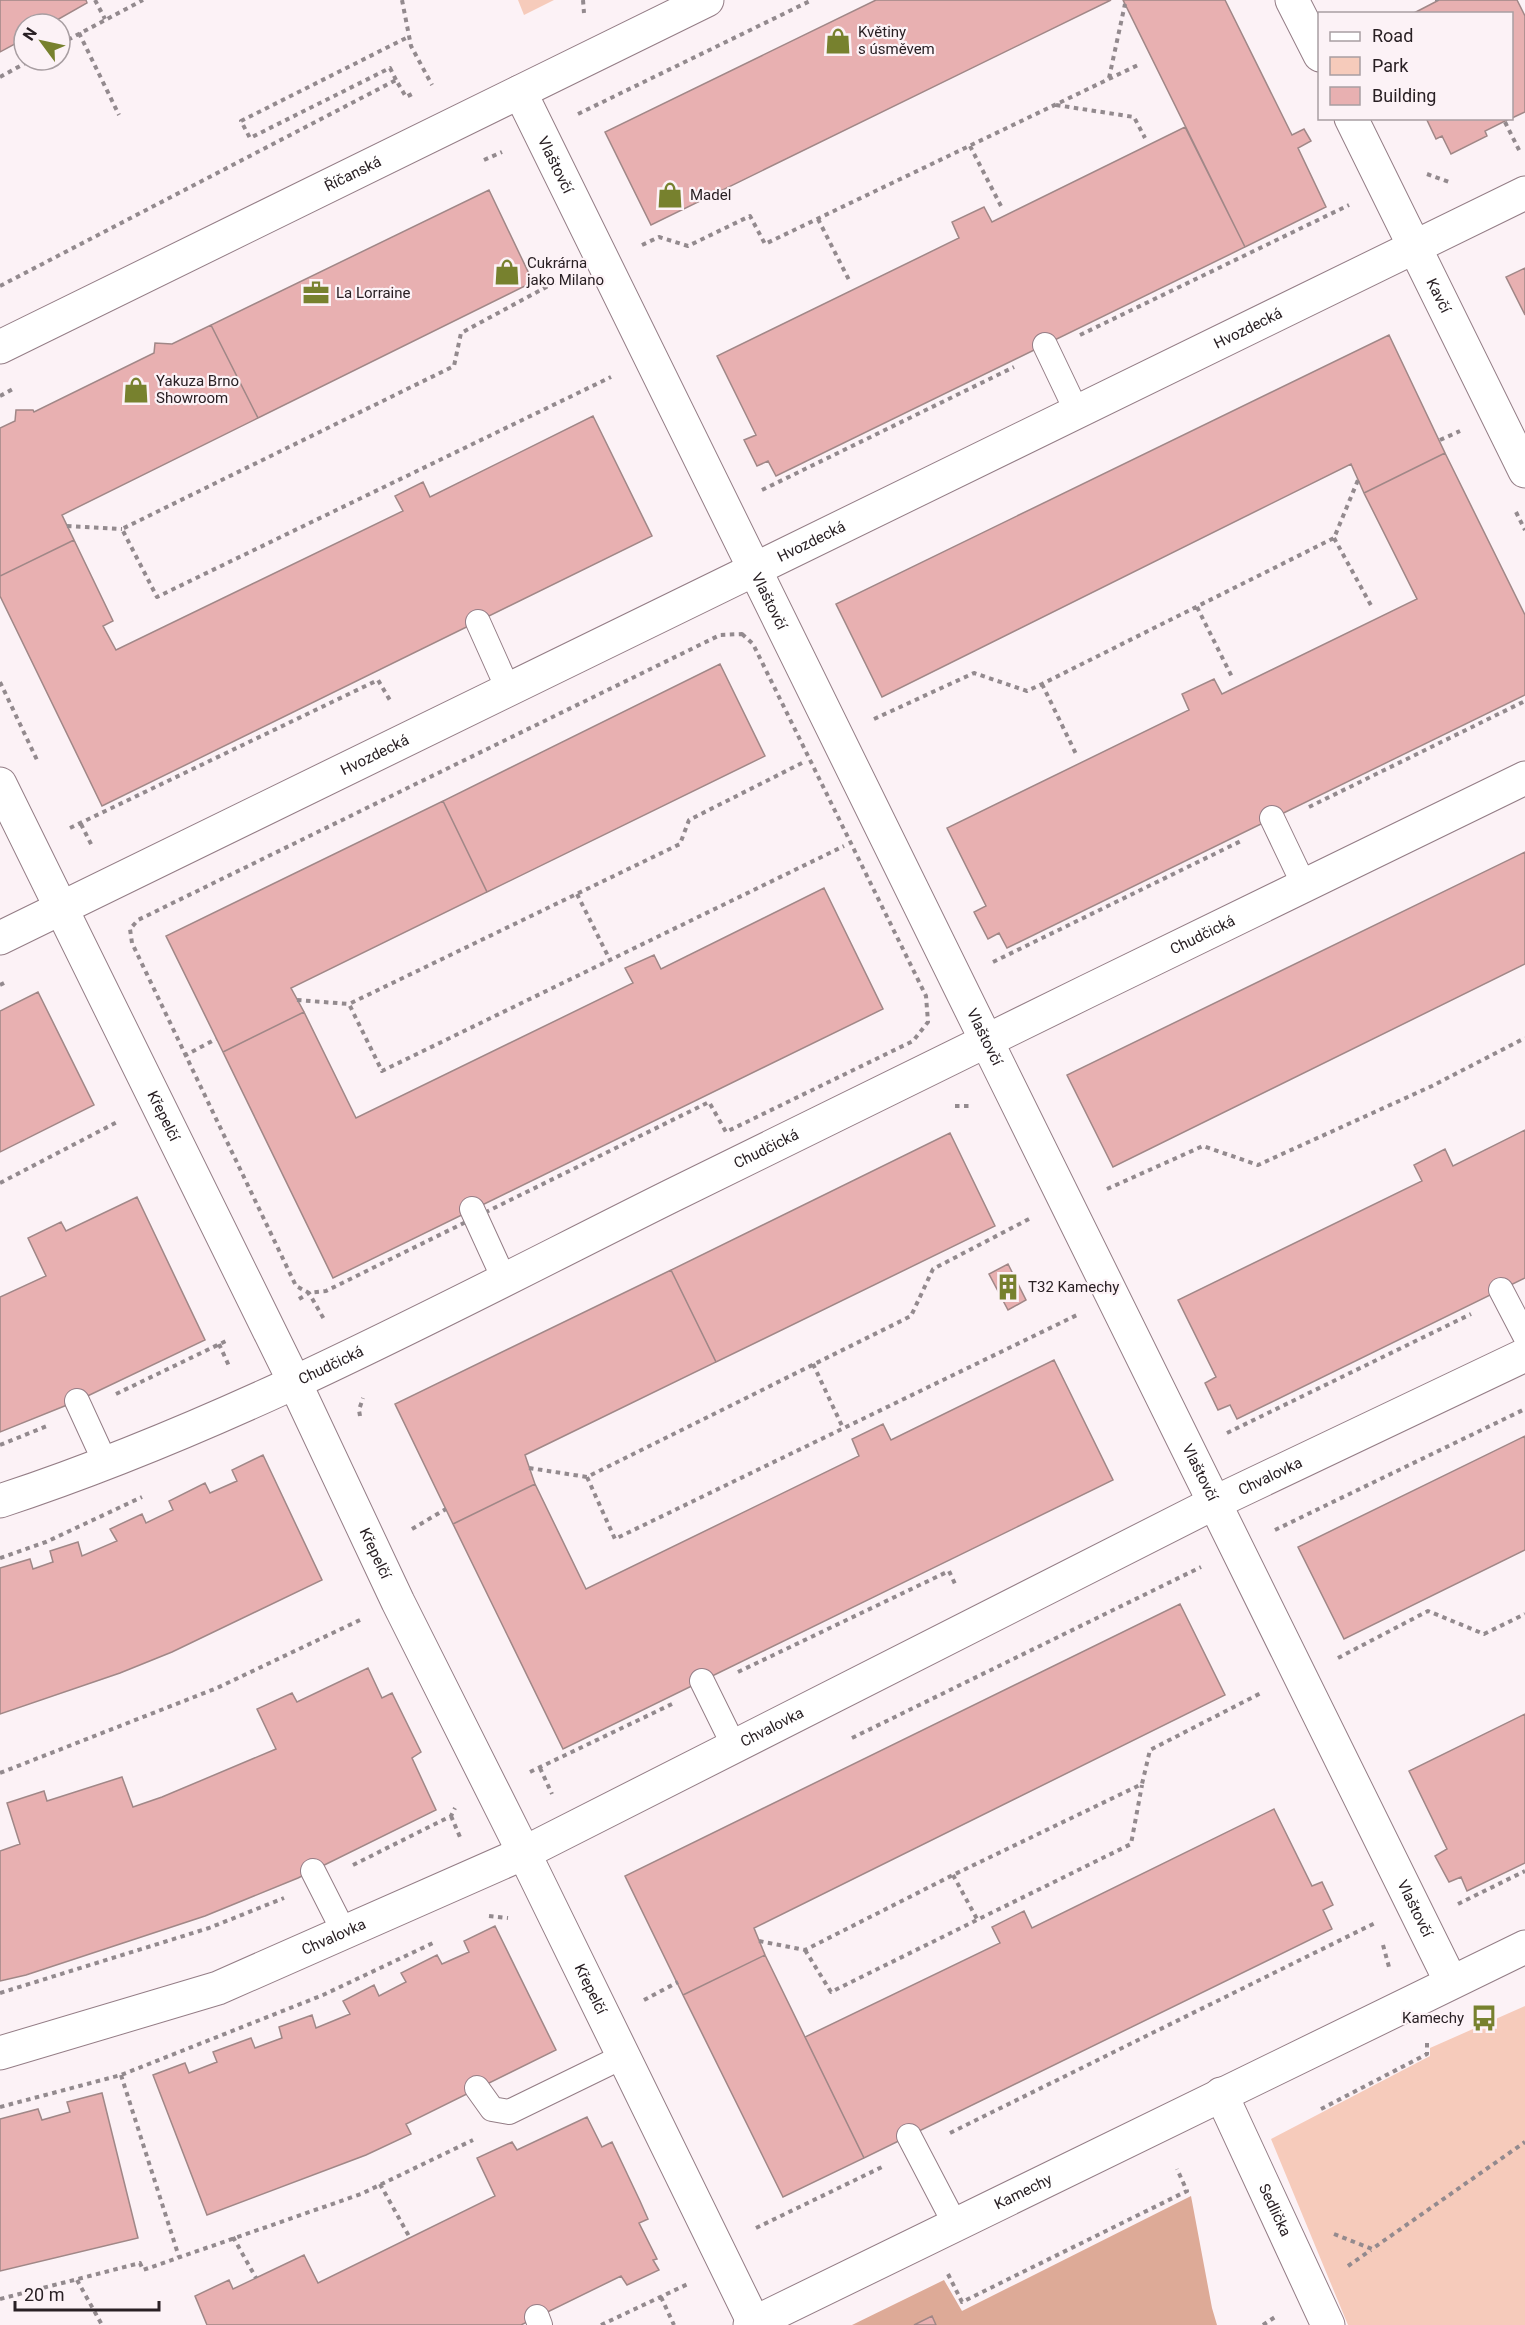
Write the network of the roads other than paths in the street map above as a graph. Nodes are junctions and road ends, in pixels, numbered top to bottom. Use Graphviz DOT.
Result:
graph roads {
  1 [pos="707,0"];
  2 [pos="1292,0"];
  3 [pos="1318,51"];
  4 [pos="520,92"];
  5 [pos="1352,120"];
  6 [pos="1525,193"];
  7 [pos="1416,247"];
  8 [pos="0,347"];
  9 [pos="1047,348"];
  10 [pos="1077,412"];
  11 [pos="1525,471"];
  12 [pos="752,570"];
  13 [pos="477,622"];
  14 [pos="508,689"];
  15 [pos="1525,778"];
  16 [pos="0,784"];
  17 [pos="1274,821"];
  18 [pos="1304,885"];
  19 [pos="60,907"];
  20 [pos="0,938"];
  21 [pos="985,1040"];
  22 [pos="474,1213"];
  23 [pos="504,1279"];
  24 [pos="1503,1294"];
  25 [pos="1525,1336"];
  26 [pos="1525,1355"];
  27 [pos="295,1383"];
  28 [pos="80,1406"];
  29 [pos="105,1462"];
  30 [pos="0,1501"];
  31 [pos="1216,1502"];
  32 [pos="704,1684"];
  33 [pos="734,1746"];
  34 [pos="524,1853"];
  35 [pos="313,1871"];
  36 [pos="344,1932"];
  37 [pos="1525,1947"];
  38 [pos="1451,1982"];
  39 [pos="0,2053"];
  40 [pos="624,2056"];
  41 [pos="477,2088"];
  42 [pos="1221,2094"];
  43 [pos="913,2143"];
  44 [pos="955,2224"];
  45 [pos="752,2324"];
  46 [pos="1328,2325"];
  1 -- 4 [label="street, Říčanská"];
  2 -- 3 [label="street"];
  4 -- 8 [label="street, Říčanská"];
  4 -- 12 [label="street, Vlaštovčí"];
  5 -- 7 [label="street, Kavčí"];
  6 -- 7 [label="street, Hvozdecká"];
  7 -- 10 [label="street, Hvozdecká"];
  7 -- 11 [label="street, Kavčí"];
  9 -- 10 [label="lane"];
  10 -- 12 [label="street, Hvozdecká"];
  12 -- 14 [label="street, Hvozdecká"];
  12 -- 21 [label="street, Vlaštovčí"];
  13 -- 14 [label="lane"];
  14 -- 19 [label="street, Hvozdecká"];
  15 -- 18 [label="street, Chudčická"];
  16 -- 19 [label="street, Křepelčí"];
  17 -- 18 [label="lane"];
  18 -- 21 [label="street, Chudčická"];
  19 -- 20 [label="street, Hvozdecká"];
  19 -- 27 [label="street, Křepelčí"];
  21 -- 23 [label="street, Chudčická"];
  21 -- 31 [label="street, Vlaštovčí"];
  22 -- 23 [label="lane"];
  23 -- 27 [label="street, Chudčická"];
  24 -- 25 [label="lane"];
  26 -- 31 [label="street, Chvalovka"];
  27 -- 29 [label="street, Chudčická"];
  27 -- 34 [label="street, Křepelčí"];
  28 -- 29 [label="lane"];
  29 -- 30 [label="street, Chudčická"];
  31 -- 33 [label="street, Chvalovka"];
  31 -- 38 [label="street, Vlaštovčí"];
  32 -- 33 [label="lane"];
  33 -- 34 [label="street, Chvalovka"];
  34 -- 36 [label="street, Chvalovka"];
  34 -- 40 [label="street, Křepelčí"];
  35 -- 36 [label="lane"];
  36 -- 39 [label="street, Chvalovka"];
  37 -- 38 [label="street, Kamechy"];
  38 -- 42 [label="street, Kamechy"];
  40 -- 41 [label="lane"];
  40 -- 45 [label="street, Křepelčí"];
  42 -- 44 [label="street, Kamechy"];
  42 -- 46 [label="street, Sedlička"];
  43 -- 44 [label="lane"];
  44 -- 45 [label="street, Kamechy"];
}
